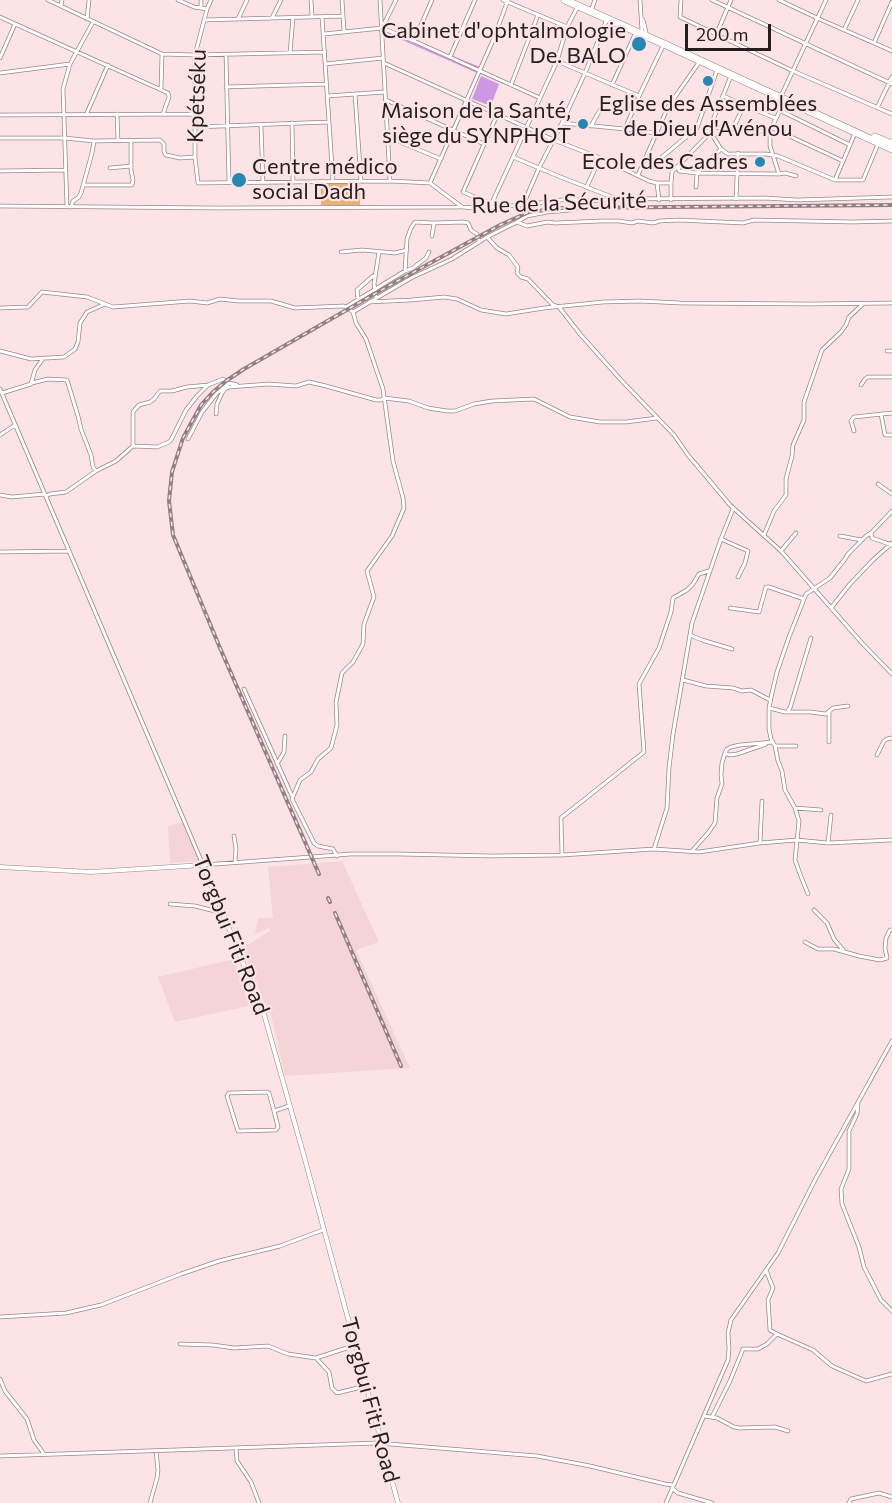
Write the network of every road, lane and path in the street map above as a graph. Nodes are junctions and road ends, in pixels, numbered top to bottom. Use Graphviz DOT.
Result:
graph roads {
  1 [pos="48,0"];
  2 [pos="62,0"];
  3 [pos="89,0"];
  4 [pos="178,0"];
  5 [pos="201,0"];
  6 [pos="211,0"];
  7 [pos="247,0"];
  8 [pos="281,0"];
  9 [pos="311,0"];
  10 [pos="342,0"];
  11 [pos="380,0"];
  12 [pos="396,0"];
  13 [pos="432,0"];
  14 [pos="475,0"];
  15 [pos="502,0"];
  16 [pos="565,0"];
  17 [pos="595,0"];
  18 [pos="640,0"];
  19 [pos="681,0"];
  20 [pos="712,0"];
  21 [pos="731,0"];
  22 [pos="779,0"];
  23 [pos="826,0"];
  24 [pos="858,0"];
  25 [pos="508,1"];
  26 [pos="892,2"];
  27 [pos="576,3"];
  28 [pos="61,6"];
  29 [pos="201,7"];
  30 [pos="728,7"];
  31 [pos="592,8"];
  32 [pos="207,9"];
  33 [pos="538,15"];
  34 [pos="322,16"];
  35 [pos="343,16"];
  36 [pos="0,17"];
  37 [pos="293,17"];
  38 [pos="312,17"];
  39 [pos="272,18"];
  40 [pos="817,18"];
  41 [pos="87,19"];
  42 [pos="238,19"];
  43 [pos="607,19"];
  44 [pos="204,20"];
  45 [pos="93,22"];
  46 [pos="15,23"];
  47 [pos="567,27"];
  48 [pos="382,28"];
  49 [pos="844,30"];
  50 [pos="344,32"];
  51 [pos="642,33"];
  52 [pos="324,34"];
  53 [pos="716,35"];
  54 [pos="414,41"];
  55 [pos="806,43"];
  56 [pos="874,43"];
  57 [pos="664,44"];
  58 [pos="892,51"];
  59 [pos="78,52"];
  60 [pos="325,52"];
  61 [pos="290,53"];
  62 [pos="162,54"];
  63 [pos="195,55"];
  64 [pos="226,55"];
  65 [pos="450,57"];
  66 [pos="0,58"];
  67 [pos="384,58"];
  68 [pos="700,60"];
  69 [pos="557,61"];
  70 [pos="384,63"];
  71 [pos="70,64"];
  72 [pos="325,64"];
  73 [pos="108,65"];
  74 [pos="717,68"];
  75 [pos="480,71"];
  76 [pos="793,71"];
  77 [pos="0,73"];
  78 [pos="585,74"];
  79 [pos="731,75"];
  80 [pos="892,77"];
  81 [pos="891,83"];
  82 [pos="327,84"];
  83 [pos="511,85"];
  84 [pos="612,85"];
  85 [pos="226,87"];
  86 [pos="161,89"];
  87 [pos="386,92"];
  88 [pos="355,94"];
  89 [pos="327,96"];
  90 [pos="639,96"];
  91 [pos="723,96"];
  92 [pos="784,97"];
  93 [pos="540,98"];
  94 [pos="386,100"];
  95 [pos="467,100"];
  96 [pos="605,101"];
  97 [pos="744,105"];
  98 [pos="878,108"];
  99 [pos="779,110"];
  100 [pos="117,114"];
  101 [pos="163,114"];
  102 [pos="194,114"];
  103 [pos="497,114"];
  104 [pos="892,114"];
  105 [pos="0,115"];
  106 [pos="63,115"];
  107 [pos="86,115"];
  108 [pos="775,118"];
  109 [pos="329,122"];
  110 [pos="292,123"];
  111 [pos="562,123"];
  112 [pos="261,124"];
  113 [pos="712,124"];
  114 [pos="227,126"];
  115 [pos="591,126"];
  116 [pos="195,127"];
  117 [pos="526,128"];
  118 [pos="625,129"];
  119 [pos="771,129"];
  120 [pos="453,130"];
  121 [pos="709,130"];
  122 [pos="732,131"];
  123 [pos="656,133"];
  124 [pos="855,133"];
  125 [pos="388,136"];
  126 [pos="0,138"];
  127 [pos="64,138"];
  128 [pos="554,140"];
  129 [pos="94,141"];
  130 [pos="118,141"];
  131 [pos="131,141"];
  132 [pos="484,144"];
  133 [pos="878,144"];
  134 [pos="892,144"];
  135 [pos="850,145"];
  136 [pos="722,149"];
  137 [pos="892,149"];
  138 [pos="738,153"];
  139 [pos="772,155"];
  140 [pos="195,157"];
  141 [pos="513,157"];
  142 [pos="662,157"];
  143 [pos="600,158"];
  144 [pos="441,159"];
  145 [pos="843,161"];
  146 [pos="678,164"];
  147 [pos="131,166"];
  148 [pos="110,168"];
  149 [pos="539,168"];
  150 [pos="65,170"];
  151 [pos="0,171"];
  152 [pos="737,173"];
  153 [pos="697,174"];
  154 [pos="779,174"];
  155 [pos="638,175"];
  156 [pos="796,176"];
  157 [pos="835,180"];
  158 [pos="390,181"];
  159 [pos="293,182"];
  160 [pos="333,182"];
  161 [pos="361,182"];
  162 [pos="229,183"];
  163 [pos="263,183"];
  164 [pos="430,183"];
  165 [pos="657,183"];
  166 [pos="671,183"];
  167 [pos="84,185"];
  168 [pos="586,186"];
  169 [pos="696,187"];
  170 [pos="892,197"];
  171 [pos="580,199"];
  172 [pos="617,199"];
  173 [pos="736,199"];
  174 [pos="660,200"];
  175 [pos="671,200"];
  176 [pos="523,205"];
  177 [pos="0,206"];
  178 [pos="490,206"];
  179 [pos="69,207"];
  180 [pos="462,207"];
  181 [pos="892,221"];
  182 [pos="517,222"];
  183 [pos="434,223"];
  184 [pos="432,236"];
  185 [pos="487,237"];
  186 [pos="479,242"];
  187 [pos="407,250"];
  188 [pos="341,252"];
  189 [pos="379,252"];
  190 [pos="429,252"];
  191 [pos="405,271"];
  192 [pos="375,275"];
  193 [pos="374,290"];
  194 [pos="376,298"];
  195 [pos="358,299"];
  196 [pos="369,302"];
  197 [pos="892,303"];
  198 [pos="105,304"];
  199 [pos="863,304"];
  200 [pos="346,307"];
  201 [pos="560,307"];
  202 [pos="0,308"];
  203 [pos="353,312"];
  204 [pos="0,351"];
  205 [pos="887,351"];
  206 [pos="892,351"];
  207 [pos="43,359"];
  208 [pos="892,377"];
  209 [pos="32,383"];
  210 [pos="229,383"];
  211 [pos="208,385"];
  212 [pos="861,385"];
  213 [pos="238,386"];
  214 [pos="0,389"];
  215 [pos="2,393"];
  216 [pos="384,398"];
  217 [pos="892,413"];
  218 [pos="216,414"];
  219 [pos="881,414"];
  220 [pos="657,418"];
  221 [pos="15,425"];
  222 [pos="854,431"];
  223 [pos="0,435"];
  224 [pos="892,435"];
  225 [pos="188,439"];
  226 [pos="133,446"];
  227 [pos="96,471"];
  228 [pos="878,484"];
  229 [pos="892,494"];
  230 [pos="0,495"];
  231 [pos="46,495"];
  232 [pos="733,509"];
  233 [pos="892,511"];
  234 [pos="796,533"];
  235 [pos="871,533"];
  236 [pos="764,535"];
  237 [pos="840,536"];
  238 [pos="721,539"];
  239 [pos="862,540"];
  240 [pos="891,544"];
  241 [pos="69,551"];
  242 [pos="781,551"];
  243 [pos="0,552"];
  244 [pos="709,571"];
  245 [pos="738,577"];
  246 [pos="814,588"];
  247 [pos="804,600"];
  248 [pos="730,608"];
  249 [pos="831,608"];
  250 [pos="690,634"];
  251 [pos="811,638"];
  252 [pos="732,650"];
  253 [pos="892,674"];
  254 [pos="683,680"];
  255 [pos="244,689"];
  256 [pos="771,700"];
  257 [pos="848,706"];
  258 [pos="770,708"];
  259 [pos="787,712"];
  260 [pos="830,712"];
  261 [pos="285,736"];
  262 [pos="892,738"];
  263 [pos="829,742"];
  264 [pos="768,743"];
  265 [pos="774,744"];
  266 [pos="796,746"];
  267 [pos="725,753"];
  268 [pos="877,755"];
  269 [pos="277,764"];
  270 [pos="293,798"];
  271 [pos="762,801"];
  272 [pos="795,808"];
  273 [pos="821,810"];
  274 [pos="831,814"];
  275 [pos="234,836"];
  276 [pos="797,840"];
  277 [pos="892,840"];
  278 [pos="760,843"];
  279 [pos="828,843"];
  280 [pos="654,849"];
  281 [pos="692,851"];
  282 [pos="562,855"];
  283 [pos="337,856"];
  284 [pos="235,862"];
  285 [pos="203,865"];
  286 [pos="0,867"];
  287 [pos="808,894"];
  288 [pos="170,904"];
  289 [pos="814,910"];
  290 [pos="222,913"];
  291 [pos="892,930"];
  292 [pos="805,942"];
  293 [pos="844,951"];
  294 [pos="892,1041"];
  295 [pos="858,1102"];
  296 [pos="289,1106"];
  297 [pos="274,1112"];
  298 [pos="324,1230"];
  299 [pos="766,1270"];
  300 [pos="892,1311"];
  301 [pos="0,1317"];
  302 [pos="777,1334"];
  303 [pos="180,1344"];
  304 [pos="356,1345"];
  305 [pos="316,1358"];
  306 [pos="892,1374"];
  307 [pos="0,1379"];
  308 [pos="367,1386"];
  309 [pos="704,1416"];
  310 [pos="712,1417"];
  311 [pos="788,1431"];
  312 [pos="382,1443"];
  313 [pos="236,1448"];
  314 [pos="156,1451"];
  315 [pos="44,1454"];
  316 [pos="0,1456"];
  317 [pos="672,1486"];
  318 [pos="892,1497"];
  319 [pos="150,1503"];
  320 [pos="259,1503"];
  321 [pos="398,1503"];
  322 [pos="666,1503"];
  323 [pos="712,1503"];
  324 [pos="849,1503"];
  1 -- 28 [label="street"];
  2 -- 28 [label="street"];
  3 -- 41 [label="street"];
  4 -- 29 [label="street"];
  5 -- 29 [label="street"];
  6 -- 32 [label="street, Kpétséku"];
  7 -- 42 [label="street"];
  8 -- 39 [label="street"];
  9 -- 38 [label="street"];
  10 -- 35 [label="street"];
  11 -- 48 [label="street"];
  12 -- 48 [label="street"];
  13 -- 54 [label="street"];
  14 -- 65 [label="street"];
  15 -- 25 [label="street"];
  16 -- 27 [label="highway"];
  17 -- 31 [label="street"];
  18 -- 51 [label="street"];
  19 -- 53 [label="street"];
  20 -- 30 [label="street"];
  21 -- 30 [label="street"];
  22 -- 40 [label="street"];
  23 -- 40 [label="street"];
  24 -- 49 [label="street"];
  25 -- 33 [label="street"];
  25 -- 75 [label="street"];
  26 -- 56 [label="street"];
  27 -- 31 [label="highway"];
  27 -- 43 [label="highway"];
  27 -- 47 [label="street"];
  28 -- 41 [label="street"];
  29 -- 32 [label="street"];
  30 -- 53 [label="street"];
  30 -- 55 [label="street"];
  31 -- 51 [label="highway"];
  32 -- 44 [label="street, Kpétséku"];
  33 -- 47 [label="street"];
  33 -- 83 [label="street"];
  34 -- 35 [label="street"];
  34 -- 38 [label="street"];
  34 -- 52 [label="street"];
  35 -- 50 [label="street"];
  36 -- 46 [label="street"];
  37 -- 38 [label="street"];
  37 -- 39 [label="street"];
  37 -- 61 [label="street"];
  39 -- 42 [label="street"];
  40 -- 49 [label="street"];
  40 -- 55 [label="street"];
  41 -- 45 [label="street"];
  42 -- 44 [label="street"];
  43 -- 51 [label="highway"];
  43 -- 78 [label="street"];
  44 -- 63 [label="street, Kpétséku"];
  45 -- 59 [label="street"];
  45 -- 62 [label="street"];
  46 -- 59 [label="street"];
  46 -- 66 [label="street"];
  47 -- 69 [label="street"];
  48 -- 50 [label="street"];
  48 -- 54 [label="street"];
  48 -- 67 [label="street"];
  49 -- 56 [label="street"];
  50 -- 52 [label="street"];
  51 -- 57 [label="highway"];
  51 -- 84 [label="street"];
  51 -- 92 [label="highway"];
  52 -- 60 [label="street"];
  53 -- 76 [label="street"];
  54 -- 65 [label="street"];
  55 -- 76 [label="street"];
  55 -- 81 [label="street"];
  56 -- 58 [label="street"];
  57 -- 68 [label="highway"];
  57 -- 90 [label="street"];
  59 -- 71 [label="street"];
  59 -- 73 [label="street"];
  60 -- 61 [label="street"];
  60 -- 72 [label="street"];
  61 -- 64 [label="street"];
  62 -- 63 [label="street"];
  62 -- 86 [label="street"];
  63 -- 64 [label="street"];
  63 -- 102 [label="street, Kpétséku"];
  64 -- 85 [label="street"];
  65 -- 75 [label="street"];
  67 -- 70 [label="street"];
  67 -- 72 [label="street"];
  68 -- 74 [label="highway"];
  68 -- 123 [label="street"];
  69 -- 78 [label="street"];
  69 -- 93 [label="street"];
  70 -- 87 [label="street"];
  70 -- 95 [label="street"];
  71 -- 77 [label="street"];
  71 -- 106 [label="street"];
  72 -- 82 [label="street"];
  73 -- 86 [label="street"];
  73 -- 107 [label="street"];
  74 -- 79 [label="highway"];
  74 -- 142 [label="street"];
  75 -- 83 [label="street"];
  75 -- 95 [label="street"];
  76 -- 92 [label="street"];
  76 -- 98 [label="street"];
  78 -- 84 [label="street"];
  78 -- 111 [label="street"];
  79 -- 91 [label="street"];
  79 -- 92 [label="highway"];
  80 -- 81 [label="street"];
  81 -- 98 [label="street"];
  82 -- 85 [label="street"];
  82 -- 89 [label="street"];
  83 -- 93 [label="street"];
  84 -- 90 [label="street"];
  85 -- 114 [label="street"];
  86 -- 101 [label="street"];
  87 -- 88 [label="street"];
  87 -- 94 [label="street"];
  88 -- 89 [label="street"];
  88 -- 161 [label="street"];
  89 -- 109 [label="street"];
  90 -- 118 [label="street"];
  91 -- 97 [label="street"];
  91 -- 113 [label="street"];
  92 -- 99 [label="street"];
  92 -- 124 [label="highway"];
  92 -- 134 [label="highway"];
  93 -- 117 [label="street"];
  94 -- 120 [label="street"];
  94 -- 125 [label="street"];
  95 -- 103 [label="street"];
  95 -- 120 [label="street"];
  96 -- 115 [label="street"];
  97 -- 108 [label="street"];
  97 -- 122 [label="street"];
  98 -- 104 [label="street"];
  99 -- 108 [label="street"];
  99 -- 135 [label="street"];
  100 -- 101 [label="street"];
  100 -- 107 [label="street"];
  100 -- 130 [label="street"];
  101 -- 102 [label="street"];
  102 -- 116 [label="street, Kpétséku"];
  103 -- 117 [label="street"];
  103 -- 132 [label="street"];
  105 -- 106 [label="street"];
  106 -- 107 [label="street"];
  106 -- 127 [label="street"];
  108 -- 119 [label="street"];
  109 -- 110 [label="street"];
  109 -- 160 [label="street"];
  110 -- 112 [label="street"];
  110 -- 159 [label="street"];
  111 -- 115 [label="street"];
  111 -- 128 [label="street"];
  112 -- 114 [label="street"];
  112 -- 163 [label="street"];
  113 -- 121 [label="street"];
  113 -- 122 [label="street"];
  114 -- 116 [label="street"];
  114 -- 162 [label="street"];
  115 -- 118 [label="street"];
  116 -- 140 [label="street, Kpétséku"];
  117 -- 128 [label="street"];
  117 -- 141 [label="street"];
  118 -- 123 [label="street"];
  119 -- 122 [label="street"];
  119 -- 139 [label="street"];
  119 -- 145 [label="street"];
  120 -- 132 [label="street"];
  120 -- 144 [label="street"];
  121 -- 136 [label="street"];
  121 -- 146 [label="street"];
  123 -- 155 [label="street"];
  124 -- 133 [label="highway"];
  124 -- 135 [label="street"];
  125 -- 144 [label="street"];
  125 -- 158 [label="street"];
  126 -- 127 [label="street"];
  127 -- 129 [label="street"];
  127 -- 150 [label="street"];
  128 -- 143 [label="street"];
  128 -- 149 [label="street"];
  129 -- 130 [label="street"];
  129 -- 167 [label="street"];
  130 -- 131 [label="street"];
  131 -- 140 [label="street"];
  131 -- 147 [label="street"];
  132 -- 178 [label="street"];
  133 -- 137 [label="highway"];
  133 -- 157 [label="street"];
  135 -- 145 [label="street"];
  136 -- 138 [label="street"];
  136 -- 153 [label="street"];
  138 -- 139 [label="street"];
  138 -- 152 [label="street"];
  139 -- 154 [label="street"];
  139 -- 157 [label="street"];
  140 -- 162 [label="street, Kpétséku"];
  141 -- 149 [label="street"];
  141 -- 178 [label="street"];
  143 -- 155 [label="street"];
  143 -- 168 [label="street"];
  144 -- 164 [label="street"];
  145 -- 157 [label="street"];
  146 -- 153 [label="street"];
  146 -- 166 [label="street"];
  147 -- 148 [label="street"];
  147 -- 167 [label="street"];
  149 -- 168 [label="street"];
  149 -- 176 [label="street"];
  150 -- 151 [label="street"];
  150 -- 179 [label="street"];
  152 -- 153 [label="street"];
  152 -- 154 [label="street"];
  152 -- 173 [label="street"];
  153 -- 169 [label="street"];
  154 -- 156 [label="street"];
  155 -- 165 [label="street"];
  158 -- 161 [label="street"];
  158 -- 164 [label="street"];
  159 -- 160 [label="street"];
  159 -- 163 [label="street"];
  160 -- 161 [label="street"];
  162 -- 163 [label="street"];
  164 -- 180 [label="street, Rue de la Sécurité"];
  165 -- 166 [label="street"];
  165 -- 174 [label="street"];
  166 -- 175 [label="street"];
  167 -- 179 [label="street"];
  168 -- 172 [label="street"];
  170 -- 173 [label="street, Rue de la Sécurité"];
  171 -- 172 [label="street, Rue de la Sécurité"];
  171 -- 176 [label="street, Rue de la Sécurité"];
  171 -- 182 [label="street"];
  172 -- 174 [label="street, Rue de la Sécurité"];
  173 -- 175 [label="street, Rue de la Sécurité"];
  174 -- 175 [label="street, Rue de la Sécurité"];
  176 -- 178 [label="street, Rue de la Sécurité"];
  177 -- 179 [label="street"];
  178 -- 180 [label="street, Rue de la Sécurité"];
  179 -- 180 [label="street"];
  181 -- 182 [label="street"];
  182 -- 185 [label="street"];
  183 -- 184 [label="street"];
  183 -- 186 [label="street"];
  183 -- 187 [label="street"];
  185 -- 186 [label="street"];
  185 -- 201 [label="street"];
  186 -- 194 [label="street"];
  187 -- 189 [label="street"];
  187 -- 191 [label="street"];
  188 -- 189 [label="street"];
  189 -- 192 [label="street"];
  190 -- 191 [label="street"];
  191 -- 193 [label="street"];
  192 -- 193 [label="street"];
  192 -- 195 [label="street"];
  193 -- 194 [label="street"];
  193 -- 195 [label="street"];
  194 -- 196 [label="street"];
  195 -- 200 [label="street"];
  196 -- 201 [label="street"];
  196 -- 203 [label="street"];
  197 -- 199 [label="street"];
  198 -- 200 [label="street"];
  198 -- 202 [label="street"];
  198 -- 207 [label="street"];
  199 -- 201 [label="street"];
  199 -- 236 [label="street"];
  200 -- 203 [label="street"];
  201 -- 220 [label="street"];
  203 -- 216 [label="street"];
  204 -- 207 [label="street"];
  205 -- 206 [label="street"];
  207 -- 209 [label="street"];
  208 -- 212 [label="street"];
  209 -- 215 [label="street"];
  209 -- 227 [label="street"];
  210 -- 211 [label="street"];
  210 -- 213 [label="street"];
  210 -- 225 [label="street"];
  211 -- 226 [label="street"];
  211 -- 226 [label="street"];
  213 -- 216 [label="street"];
  213 -- 218 [label="street"];
  214 -- 215 [label="street, Torgbui Fiti Road"];
  215 -- 221 [label="street, Torgbui Fiti Road"];
  216 -- 220 [label="street"];
  216 -- 270 [label="street"];
  217 -- 219 [label="street"];
  219 -- 222 [label="street"];
  219 -- 224 [label="street"];
  220 -- 232 [label="street"];
  221 -- 223 [label="street"];
  221 -- 231 [label="street, Torgbui Fiti Road"];
  226 -- 227 [label="street"];
  227 -- 231 [label="street"];
  228 -- 229 [label="street"];
  230 -- 231 [label="street"];
  231 -- 241 [label="street, Torgbui Fiti Road"];
  232 -- 236 [label="street"];
  232 -- 238 [label="street"];
  233 -- 235 [label="street"];
  234 -- 242 [label="street"];
  235 -- 239 [label="street"];
  235 -- 240 [label="street"];
  236 -- 242 [label="street"];
  237 -- 239 [label="street"];
  238 -- 244 [label="street"];
  238 -- 245 [label="street"];
  239 -- 246 [label="street"];
  240 -- 249 [label="street"];
  241 -- 243 [label="street"];
  241 -- 285 [label="street, Torgbui Fiti Road"];
  242 -- 246 [label="street"];
  244 -- 250 [label="street"];
  244 -- 282 [label="street"];
  246 -- 247 [label="street"];
  246 -- 249 [label="street"];
  247 -- 248 [label="street"];
  247 -- 256 [label="street"];
  249 -- 253 [label="street"];
  250 -- 252 [label="street"];
  250 -- 254 [label="street"];
  251 -- 259 [label="street"];
  254 -- 256 [label="street"];
  254 -- 280 [label="street"];
  255 -- 269 [label="street"];
  256 -- 258 [label="street"];
  257 -- 260 [label="street"];
  258 -- 259 [label="street"];
  258 -- 265 [label="street"];
  259 -- 260 [label="street"];
  260 -- 263 [label="street"];
  261 -- 269 [label="street"];
  262 -- 268 [label="street"];
  264 -- 265 [label="street"];
  264 -- 267 [label="street"];
  264 -- 267 [label="street"];
  265 -- 266 [label="street"];
  265 -- 272 [label="street"];
  267 -- 281 [label="street"];
  269 -- 270 [label="street"];
  270 -- 283 [label="street"];
  271 -- 278 [label="street"];
  272 -- 273 [label="street"];
  272 -- 276 [label="street"];
  274 -- 279 [label="street"];
  275 -- 284 [label="street"];
  276 -- 278 [label="street"];
  276 -- 279 [label="street"];
  276 -- 287 [label="street"];
  277 -- 279 [label="street"];
  278 -- 281 [label="street"];
  280 -- 281 [label="street"];
  280 -- 282 [label="street"];
  282 -- 283 [label="street"];
  283 -- 284 [label="street"];
  284 -- 285 [label="street"];
  285 -- 286 [label="street"];
  285 -- 290 [label="street, Torgbui Fiti Road"];
  288 -- 290 [label="street"];
  289 -- 293 [label="street"];
  290 -- 296 [label="street, Torgbui Fiti Road"];
  291 -- 293 [label="street"];
  292 -- 293 [label="street"];
  294 -- 295 [label="street"];
  295 -- 299 [label="street"];
  295 -- 300 [label="street"];
  296 -- 297 [label="street"];
  296 -- 298 [label="street, Torgbui Fiti Road"];
  297 -- 297 [label="street"];
  298 -- 301 [label="street"];
  298 -- 304 [label="street, Torgbui Fiti Road"];
  299 -- 302 [label="street"];
  299 -- 309 [label="street"];
  302 -- 306 [label="street"];
  302 -- 310 [label="street"];
  303 -- 305 [label="street"];
  304 -- 305 [label="street"];
  304 -- 308 [label="street, Torgbui Fiti Road"];
  305 -- 308 [label="street"];
  307 -- 315 [label="street"];
  308 -- 312 [label="street, Torgbui Fiti Road"];
  309 -- 310 [label="street"];
  309 -- 317 [label="street"];
  310 -- 311 [label="street"];
  312 -- 313 [label="street"];
  312 -- 317 [label="street"];
  312 -- 321 [label="street, Torgbui Fiti Road"];
  313 -- 314 [label="street"];
  313 -- 320 [label="street"];
  314 -- 315 [label="street"];
  314 -- 319 [label="street"];
  315 -- 316 [label="street"];
  317 -- 322 [label="street"];
  317 -- 323 [label="street"];
  318 -- 324 [label="street"];
}
